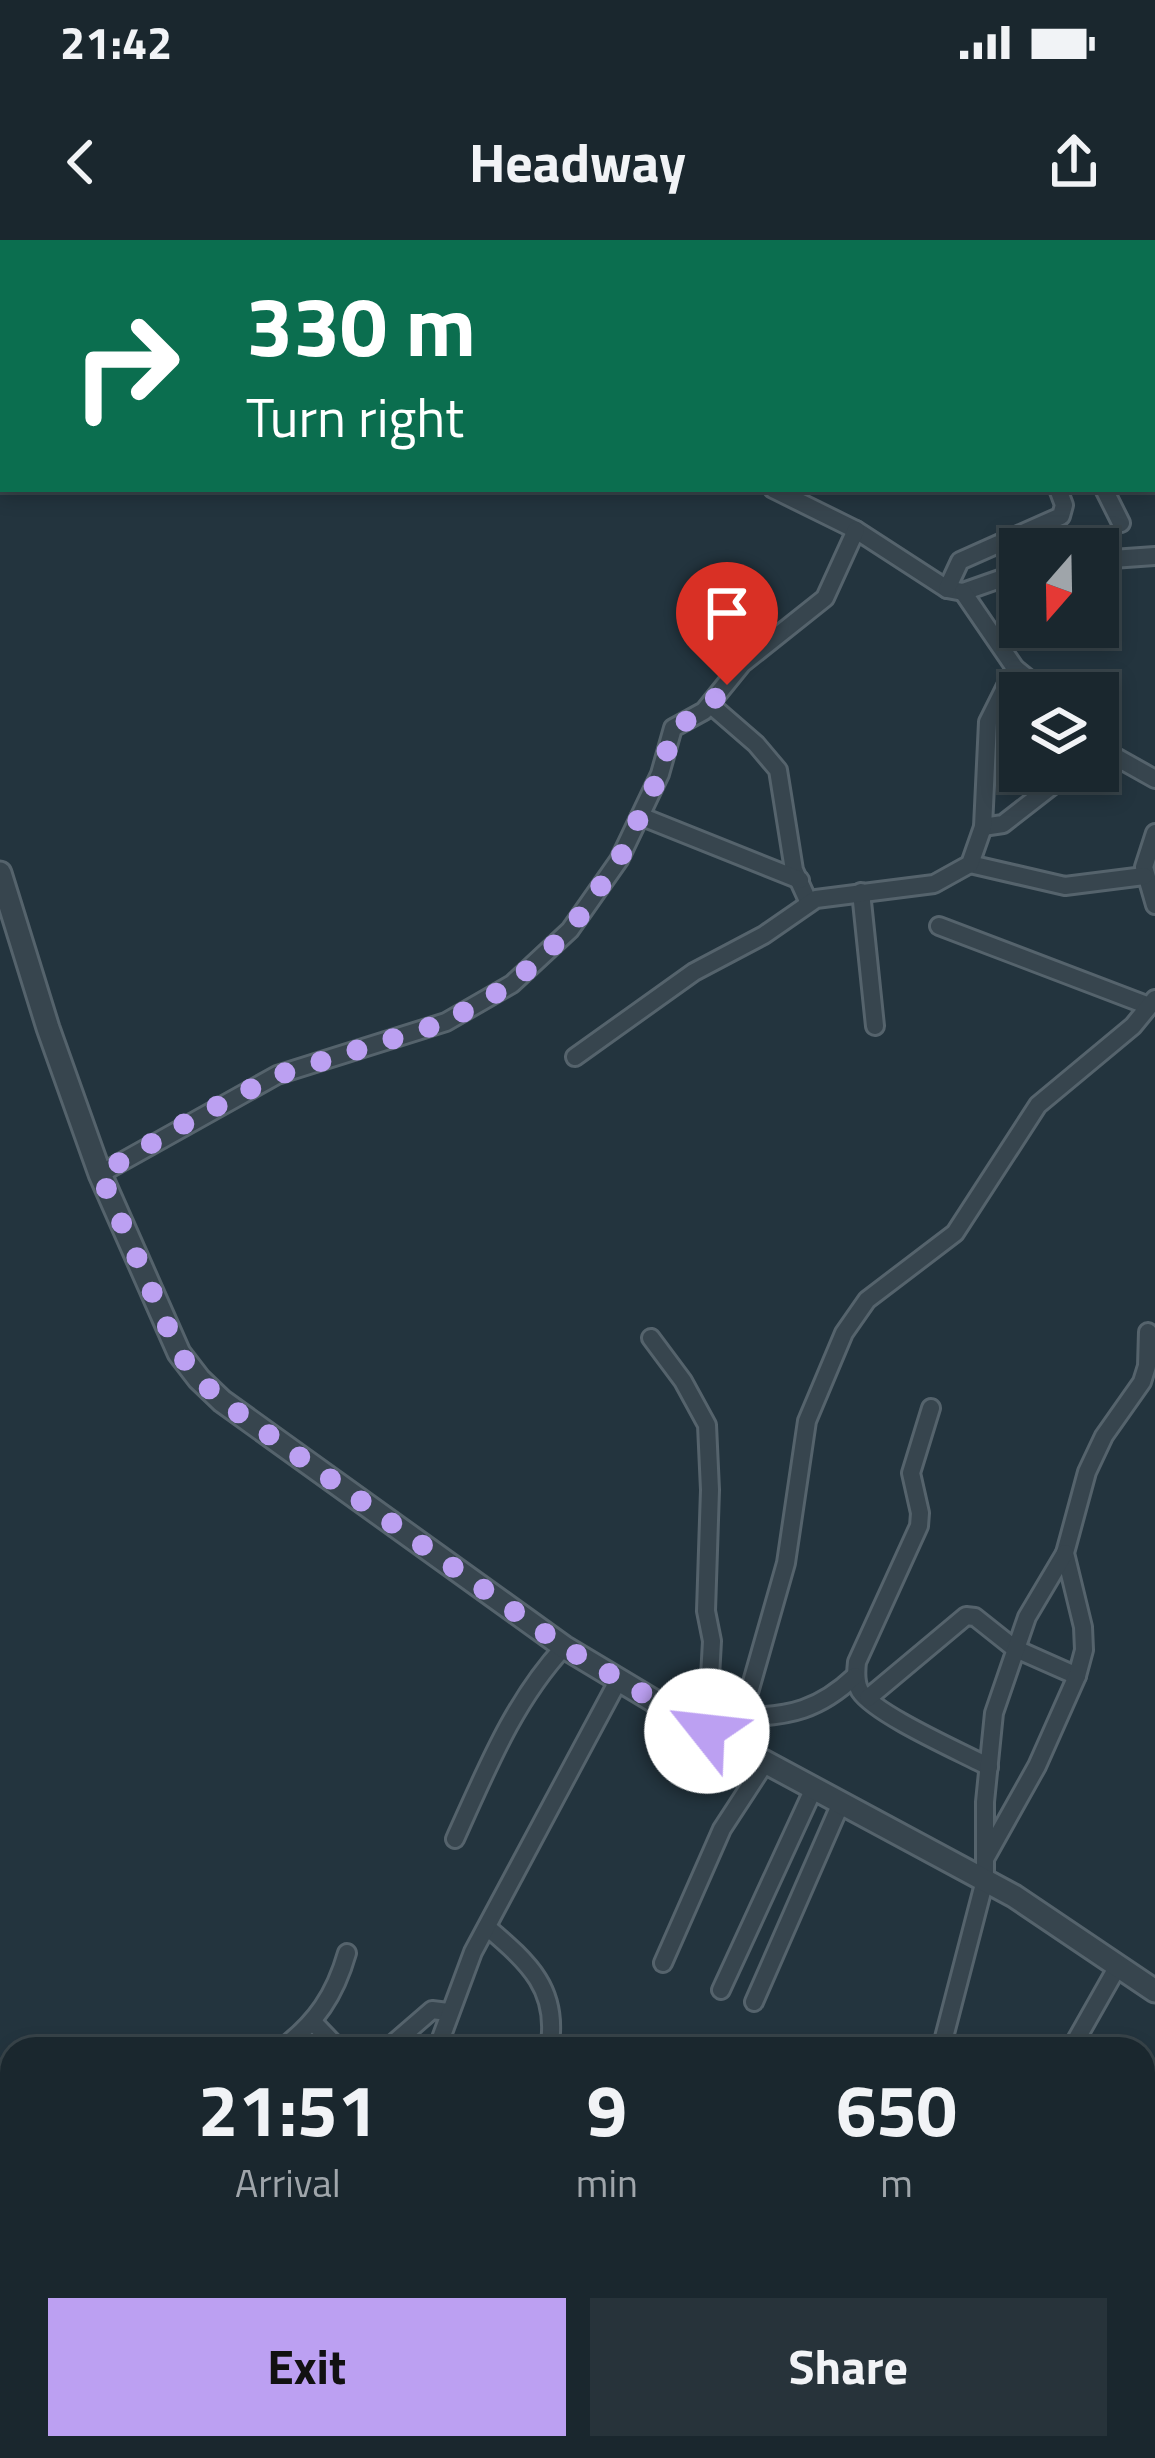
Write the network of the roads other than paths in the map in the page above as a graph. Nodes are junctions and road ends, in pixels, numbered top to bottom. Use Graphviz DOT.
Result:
graph roads {
  1 [pos="779,492"];
  2 [pos="1059,492"];
  3 [pos="1106,492"];
  4 [pos="1121,523"];
  5 [pos="856,530"];
  6 [pos="1155,556"];
  7 [pos="1119,559"];
  8 [pos="999,578"];
  9 [pos="955,590"];
  10 [pos="1016,668"];
  11 [pos="1021,672"];
  12 [pos="711,705"];
  13 [pos="1119,758"];
  14 [pos="1155,779"];
  15 [pos="1044,792"];
  16 [pos="640,816"];
  17 [pos="982,827"];
  18 [pos="1155,833"];
  19 [pos="970,865"];
  20 [pos="0,873"];
  21 [pos="1144,876"];
  22 [pos="796,879"];
  23 [pos="861,892"];
  24 [pos="818,899"];
  25 [pos="1155,905"];
  26 [pos="939,926"];
  27 [pos="1152,1003"];
  28 [pos="875,1026"];
  29 [pos="575,1057"];
  30 [pos="100,1174"];
  31 [pos="1148,1332"];
  32 [pos="651,1338"];
  33 [pos="931,1408"];
  34 [pos="1065,1553"];
  35 [pos="564,1647"];
  36 [pos="1014,1648"];
  37 [pos="855,1676"];
  38 [pos="1077,1676"];
  39 [pos="618,1681"];
  40 [pos="868,1698"];
  41 [pos="742,1717"];
  42 [pos="707,1731"];
  43 [pos="734,1745"];
  44 [pos="765,1763"];
  45 [pos="989,1767"];
  46 [pos="814,1788"];
  47 [pos="841,1803"];
  48 [pos="455,1839"];
  49 [pos="986,1857"];
  50 [pos="985,1880"];
  51 [pos="487,1927"];
  52 [pos="347,1953"];
  53 [pos="663,1963"];
  54 [pos="1118,1966"];
  55 [pos="721,1990"];
  56 [pos="1155,1991"];
  57 [pos="754,2002"];
  58 [pos="448,2012"];
  59 [pos="313,2022"];
  60 [pos="295,2037"];
  61 [pos="327,2037"];
  62 [pos="401,2037"];
  63 [pos="440,2037"];
  64 [pos="552,2037"];
  65 [pos="944,2037"];
  66 [pos="1078,2037"];
  1 -- 5 [label="street"];
  2 -- 9 [label="street"];
  3 -- 4 [label="street"];
  5 -- 9 [label="street"];
  5 -- 12 [label="street"];
  6 -- 7 [label="street"];
  8 -- 9 [label="street"];
  9 -- 10 [label="street"];
  10 -- 11 [label="street"];
  10 -- 17 [label="street"];
  12 -- 16 [label="street"];
  12 -- 22 [label="street"];
  13 -- 14 [label="street"];
  15 -- 17 [label="street"];
  16 -- 22 [label="street"];
  16 -- 30 [label="street"];
  17 -- 19 [label="street"];
  18 -- 21 [label="street"];
  19 -- 21 [label="street"];
  19 -- 23 [label="street"];
  20 -- 30 [label="street"];
  21 -- 25 [label="street"];
  22 -- 24 [label="street"];
  23 -- 24 [label="street"];
  23 -- 28 [label="street"];
  24 -- 29 [label="street"];
  26 -- 27 [label="street"];
  27 -- 41 [label="street"];
  30 -- 35 [label="street"];
  31 -- 34 [label="street"];
  32 -- 42 [label="street"];
  33 -- 37 [label="street"];
  34 -- 36 [label="street"];
  34 -- 38 [label="street"];
  35 -- 39 [label="street"];
  35 -- 48 [label="street"];
  36 -- 38 [label="street"];
  36 -- 40 [label="street"];
  36 -- 45 [label="street"];
  37 -- 40 [label="street"];
  37 -- 41 [label="street"];
  38 -- 49 [label="street"];
  39 -- 42 [label="street"];
  39 -- 51 [label="street"];
  40 -- 45 [label="street"];
  41 -- 43 [label="street"];
  42 -- 43 [label="street"];
  43 -- 44 [label="street"];
  44 -- 46 [label="street"];
  44 -- 53 [label="street"];
  45 -- 49 [label="street"];
  46 -- 47 [label="street"];
  46 -- 55 [label="street"];
  47 -- 50 [label="street"];
  47 -- 57 [label="street"];
  49 -- 50 [label="street"];
  50 -- 54 [label="street"];
  50 -- 65 [label="street"];
  51 -- 58 [label="street"];
  51 -- 64 [label="street"];
  52 -- 59 [label="street"];
  54 -- 56 [label="street"];
  54 -- 66 [label="street"];
  58 -- 62 [label="street"];
  58 -- 63 [label="street"];
  59 -- 60 [label="street"];
  59 -- 61 [label="street"];
}
